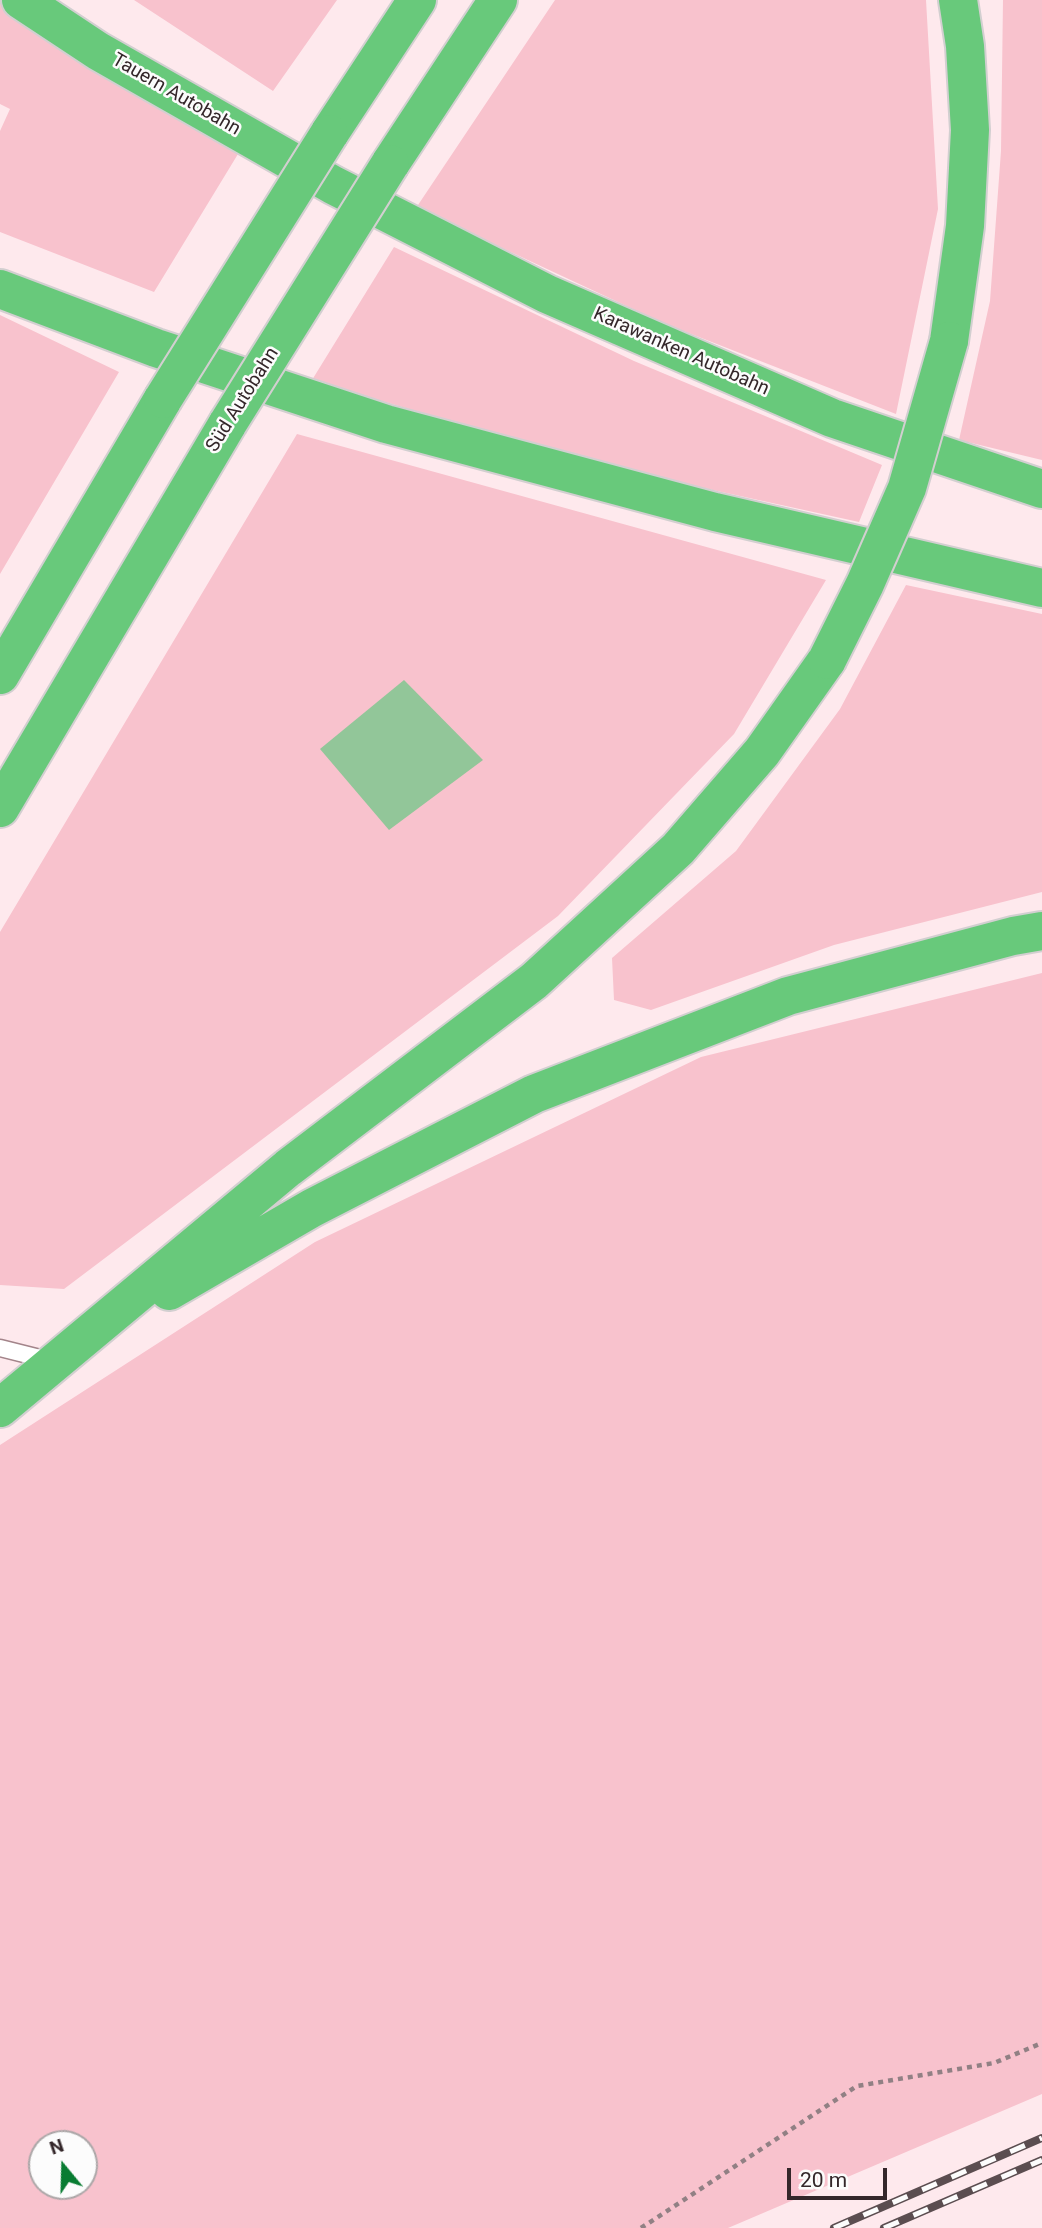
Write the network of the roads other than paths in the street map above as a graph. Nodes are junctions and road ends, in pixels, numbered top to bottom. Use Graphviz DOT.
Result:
graph roads {
  1 [pos="21,0"];
  2 [pos="417,0"];
  3 [pos="498,0"];
  4 [pos="958,0"];
  5 [pos="333,185"];
  6 [pos="0,289"];
  7 [pos="1042,489"];
  8 [pos="1042,588"];
  9 [pos="0,675"];
  10 [pos="0,808"];
  11 [pos="1042,931"];
  12 [pos="0,1348"];
  13 [pos="67,1354"];
  14 [pos="0,1408"];
  1 -- 5 [label="highway, Tauern Autobahn"];
  2 -- 9 [label="highway, bridge"];
  3 -- 10 [label="highway, Süd Autobahn, bridge"];
  4 -- 13 [label="highway, bridge"];
  5 -- 7 [label="highway, Karawanken Autobahn"];
  6 -- 8 [label="highway"];
  11 -- 13 [label="highway"];
  12 -- 13 [label="lane"];
  13 -- 14 [label="highway"];
}
